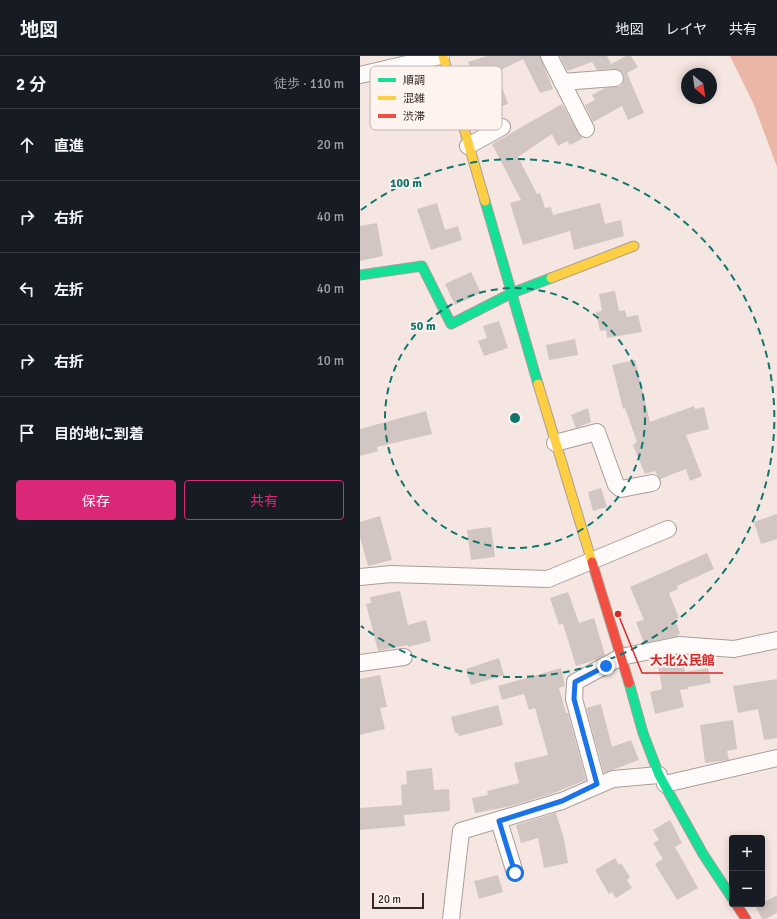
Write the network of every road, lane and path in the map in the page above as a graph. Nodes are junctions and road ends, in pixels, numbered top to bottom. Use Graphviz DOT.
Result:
graph roads {
  1 [pos="442,56"];
  2 [pos="548,56"];
  3 [pos="399,66"];
  4 [pos="445,66"];
  5 [pos="370,73"];
  6 [pos="360,75"];
  7 [pos="616,78"];
  8 [pos="562,82"];
  9 [pos="586,129"];
  10 [pos="463,130"];
  11 [pos="497,130"];
  12 [pos="468,146"];
  13 [pos="634,246"];
  14 [pos="360,275"];
  15 [pos="512,293"];
  16 [pos="555,443"];
  17 [pos="652,483"];
  18 [pos="668,529"];
  19 [pos="591,561"];
  20 [pos="360,577"];
  21 [pos="777,640"];
  22 [pos="404,657"];
  23 [pos="621,657"];
  24 [pos="360,663"];
  25 [pos="777,758"];
  26 [pos="662,779"];
  27 [pos="597,784"];
  28 [pos="499,821"];
  29 [pos="515,873"];
  30 [pos="729,893"];
  31 [pos="738,907"];
  32 [pos="451,919"];
  33 [pos="746,919"];
  1 -- 3 [label="street"];
  1 -- 4 [label="street"];
  2 -- 8 [label="street"];
  5 -- 6 [label="street"];
  7 -- 8 [label="street"];
  8 -- 9 [label="street"];
  10 -- 12 [label="street"];
  11 -- 12 [label="street"];
  12 -- 15 [label="street"];
  13 -- 15 [label="street"];
  14 -- 15 [label="street"];
  15 -- 16 [label="street"];
  16 -- 17 [label="street"];
  16 -- 19 [label="street"];
  18 -- 19 [label="street"];
  19 -- 20 [label="street"];
  19 -- 23 [label="street"];
  21 -- 23 [label="street"];
  22 -- 24 [label="street"];
  23 -- 26 [label="street"];
  23 -- 27 [label="street"];
  25 -- 26 [label="street"];
  26 -- 27 [label="street"];
  26 -- 30 [label="street"];
  27 -- 28 [label="street"];
  28 -- 29 [label="street"];
  28 -- 32 [label="street"];
  31 -- 33 [label="street"];
}
